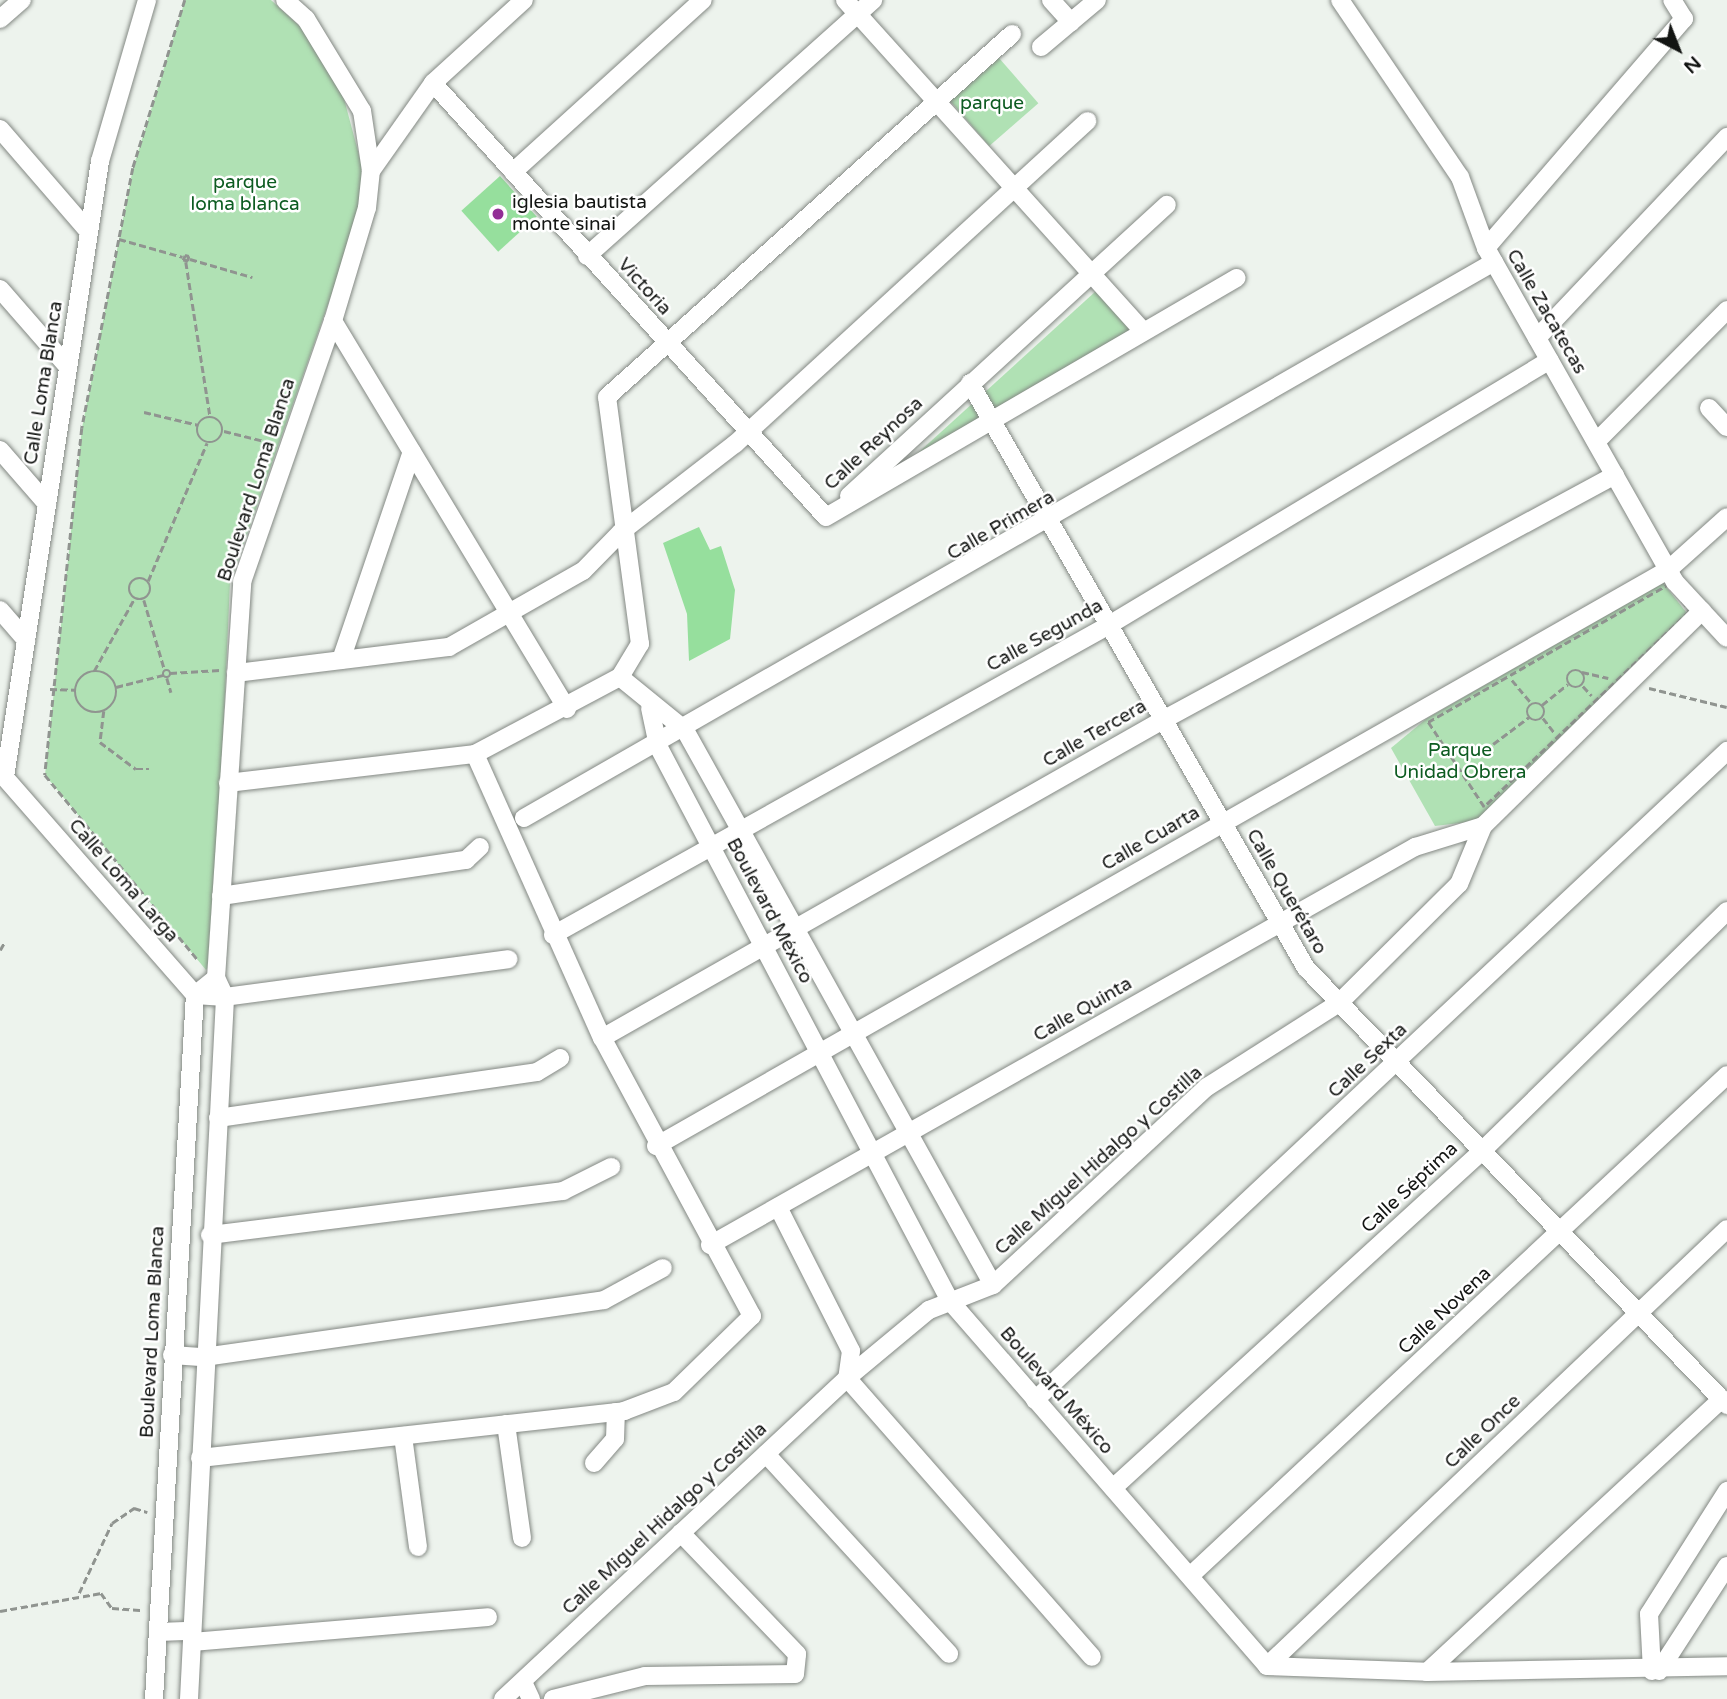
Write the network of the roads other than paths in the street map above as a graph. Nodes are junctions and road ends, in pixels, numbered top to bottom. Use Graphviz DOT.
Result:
graph roads {
  1 [pos="22,0"];
  2 [pos="147,0"];
  3 [pos="285,0"];
  4 [pos="524,0"];
  5 [pos="703,0"];
  6 [pos="873,0"];
  7 [pos="1051,0"];
  8 [pos="1097,0"];
  9 [pos="1672,0"];
  10 [pos="1342,1"];
  11 [pos="851,7"];
  12 [pos="0,19"];
  13 [pos="1070,22"];
  14 [pos="1012,34"];
  15 [pos="1041,47"];
  16 [pos="433,83"];
  17 [pos="937,101"];
  18 [pos="1088,121"];
  19 [pos="0,130"];
  20 [pos="1727,137"];
  21 [pos="371,171"];
  22 [pos="513,172"];
  23 [pos="1016,187"];
  24 [pos="1167,205"];
  25 [pos="89,232"];
  26 [pos="1490,255"];
  27 [pos="587,256"];
  28 [pos="1092,272"];
  29 [pos="1237,278"];
  30 [pos="0,289"];
  31 [pos="1727,310"];
  32 [pos="333,321"];
  33 [pos="1143,331"];
  34 [pos="1537,338"];
  35 [pos="669,345"];
  36 [pos="1549,360"];
  37 [pos="68,367"];
  38 [pos="971,383"];
  39 [pos="1709,408"];
  40 [pos="992,422"];
  41 [pos="1727,427"];
  42 [pos="747,430"];
  43 [pos="1596,442"];
  44 [pos="0,450"];
  45 [pos="412,452"];
  46 [pos="1615,475"];
  47 [pos="47,504"];
  48 [pos="826,517"];
  49 [pos="1727,517"];
  50 [pos="1050,522"];
  51 [pos="621,532"];
  52 [pos="1668,570"];
  53 [pos="0,610"];
  54 [pos="1702,611"];
  55 [pos="509,612"];
  56 [pos="1108,625"];
  57 [pos="1727,638"];
  58 [pos="26,640"];
  59 [pos="341,660"];
  60 [pos="227,676"];
  61 [pos="620,677"];
  62 [pos="650,708"];
  63 [pos="567,709"];
  64 [pos="1163,720"];
  65 [pos="685,730"];
  66 [pos="658,746"];
  67 [pos="1727,751"];
  68 [pos="475,754"];
  69 [pos="2,775"];
  70 [pos="229,783"];
  71 [pos="524,818"];
  72 [pos="1222,823"];
  73 [pos="1483,826"];
  74 [pos="740,829"];
  75 [pos="480,847"];
  76 [pos="713,848"];
  77 [pos="221,897"];
  78 [pos="1727,911"];
  79 [pos="1280,923"];
  80 [pos="797,932"];
  81 [pos="553,934"];
  82 [pos="767,949"];
  83 [pos="508,958"];
  84 [pos="211,974"];
  85 [pos="195,995"];
  86 [pos="225,997"];
  87 [pos="1339,1003"];
  88 [pos="854,1034"];
  89 [pos="602,1038"];
  90 [pos="818,1051"];
  91 [pos="560,1058"];
  92 [pos="1397,1063"];
  93 [pos="1727,1075"];
  94 [pos="218,1118"];
  95 [pos="909,1133"];
  96 [pos="656,1146"];
  97 [pos="1482,1151"];
  98 [pos="869,1157"];
  99 [pos="611,1167"];
  100 [pos="778,1207"];
  101 [pos="1727,1229"];
  102 [pos="1561,1232"];
  103 [pos="210,1235"];
  104 [pos="710,1245"];
  105 [pos="663,1268"];
  106 [pos="993,1285"];
  107 [pos="950,1301"];
  108 [pos="1639,1313"];
  109 [pos="172,1355"];
  110 [pos="204,1357"];
  111 [pos="847,1378"];
  112 [pos="1035,1400"];
  113 [pos="1724,1402"];
  114 [pos="616,1412"];
  115 [pos="506,1424"];
  116 [pos="403,1436"];
  117 [pos="765,1454"];
  118 [pos="200,1458"];
  119 [pos="594,1462"];
  120 [pos="1113,1488"];
  121 [pos="1727,1490"];
  122 [pos="681,1532"];
  123 [pos="522,1538"];
  124 [pos="418,1547"];
  125 [pos="1727,1566"];
  126 [pos="1190,1576"];
  127 [pos="488,1617"];
  128 [pos="158,1632"];
  129 [pos="192,1637"];
  130 [pos="949,1654"];
  131 [pos="1093,1657"];
  132 [pos="1267,1666"];
  133 [pos="1727,1666"];
  134 [pos="1656,1671"];
  135 [pos="1427,1672"];
  136 [pos="523,1682"];
  137 [pos="154,1699"];
  138 [pos="189,1699"];
  139 [pos="503,1699"];
  140 [pos="531,1699"];
  141 [pos="553,1699"];
  1 -- 12 [label="street"];
  2 -- 25 [label="street, Calle Loma Blanca"];
  3 -- 21 [label="street"];
  4 -- 16 [label="street"];
  5 -- 22 [label="street"];
  6 -- 11 [label="street"];
  7 -- 13 [label="street"];
  8 -- 13 [label="street"];
  9 -- 26 [label="street, Calle Primera"];
  10 -- 26 [label="street, Calle Zacatecas"];
  11 -- 17 [label="street"];
  11 -- 27 [label="street"];
  13 -- 15 [label="street"];
  14 -- 17 [label="street"];
  16 -- 21 [label="street"];
  16 -- 22 [label="street, Victoria"];
  17 -- 23 [label="street"];
  17 -- 35 [label="street"];
  18 -- 23 [label="street"];
  19 -- 25 [label="street"];
  20 -- 34 [label="street"];
  21 -- 32 [label="street, Boulevard Loma Blanca"];
  22 -- 27 [label="street, Victoria"];
  23 -- 28 [label="street"];
  23 -- 42 [label="street"];
  24 -- 28 [label="street, Calle Reynosa"];
  25 -- 37 [label="street, Calle Loma Blanca"];
  26 -- 34 [label="street, Calle Zacatecas"];
  26 -- 50 [label="street, Calle Primera"];
  27 -- 35 [label="street, Victoria"];
  28 -- 33 [label="street"];
  28 -- 38 [label="street, Calle Reynosa"];
  29 -- 33 [label="street, Calle Reynosa"];
  30 -- 37 [label="street"];
  31 -- 43 [label="street"];
  32 -- 45 [label="street"];
  32 -- 60 [label="street, Boulevard Loma Blanca"];
  33 -- 40 [label="street, Calle Reynosa"];
  34 -- 36 [label="street, Calle Zacatecas"];
  35 -- 42 [label="street, Victoria"];
  35 -- 51 [label="street"];
  36 -- 43 [label="street, Calle Zacatecas"];
  36 -- 56 [label="street, Calle Segunda"];
  37 -- 47 [label="street, Calle Loma Blanca"];
  38 -- 40 [label="street, Calle Querétaro"];
  38 -- 48 [label="street, Calle Reynosa"];
  39 -- 41 [label="street"];
  40 -- 48 [label="street, Calle Reynosa"];
  40 -- 50 [label="street, Calle Querétaro"];
  42 -- 48 [label="street, Victoria"];
  42 -- 51 [label="street"];
  43 -- 46 [label="street, Calle Zacatecas"];
  44 -- 47 [label="street"];
  45 -- 55 [label="street"];
  45 -- 59 [label="street"];
  46 -- 52 [label="street, Calle Zacatecas"];
  46 -- 64 [label="street, Calle Tercera"];
  47 -- 58 [label="street, Calle Loma Blanca"];
  49 -- 52 [label="street, Calle Cuarta"];
  50 -- 56 [label="street, Calle Querétaro"];
  50 -- 65 [label="street, Calle Primera"];
  51 -- 55 [label="street"];
  51 -- 61 [label="street"];
  52 -- 54 [label="street, Calle Zacatecas"];
  52 -- 72 [label="street, Calle Cuarta"];
  53 -- 58 [label="street"];
  54 -- 57 [label="street, Calle Zacatecas"];
  54 -- 73 [label="street, Calle Miguel Hidalgo y Costilla"];
  55 -- 59 [label="street"];
  55 -- 63 [label="street"];
  56 -- 64 [label="street, Calle Querétaro"];
  56 -- 74 [label="street, Calle Segunda"];
  58 -- 69 [label="street, Calle Loma Blanca"];
  59 -- 60 [label="street"];
  60 -- 70 [label="street, Boulevard Loma Blanca"];
  61 -- 62 [label="street"];
  61 -- 63 [label="street"];
  62 -- 65 [label="street, Boulevard México"];
  62 -- 66 [label="street, Boulevard México"];
  63 -- 68 [label="street"];
  64 -- 72 [label="street, Calle Querétaro"];
  64 -- 80 [label="street, Calle Tercera"];
  65 -- 66 [label="street, Calle Primera"];
  65 -- 74 [label="street, Boulevard México"];
  66 -- 71 [label="street, Calle Primera"];
  66 -- 76 [label="street, Boulevard México"];
  67 -- 92 [label="street, Calle Sexta"];
  68 -- 70 [label="street"];
  68 -- 81 [label="street"];
  69 -- 85 [label="street, Calle Loma Larga"];
  70 -- 77 [label="street, Boulevard Loma Blanca"];
  72 -- 79 [label="street, Calle Querétaro"];
  72 -- 88 [label="street, Calle Cuarta"];
  73 -- 79 [label="street, Calle Quinta"];
  73 -- 87 [label="street, Calle Miguel Hidalgo y Costilla"];
  74 -- 76 [label="street, Calle Segunda"];
  74 -- 80 [label="street, Boulevard México"];
  75 -- 77 [label="street"];
  76 -- 81 [label="street, Calle Segunda"];
  76 -- 82 [label="street, Boulevard México"];
  77 -- 84 [label="street, Boulevard Loma Blanca"];
  78 -- 97 [label="street, Calle Séptima"];
  79 -- 87 [label="street, Calle Querétaro"];
  79 -- 95 [label="street, Calle Quinta"];
  80 -- 82 [label="street, Calle Tercera"];
  80 -- 88 [label="street, Boulevard México"];
  81 -- 89 [label="street"];
  82 -- 89 [label="street, Calle Tercera"];
  82 -- 90 [label="street, Boulevard México"];
  83 -- 86 [label="street"];
  84 -- 85 [label="street"];
  84 -- 86 [label="street, Boulevard Loma Blanca"];
  85 -- 86 [label="street"];
  85 -- 109 [label="street, Boulevard Loma Blanca"];
  86 -- 94 [label="street, Boulevard Loma Blanca"];
  87 -- 92 [label="street, Calle Querétaro"];
  87 -- 106 [label="street, Calle Miguel Hidalgo y Costilla"];
  88 -- 90 [label="street, Calle Cuarta"];
  88 -- 95 [label="street, Boulevard México"];
  89 -- 96 [label="street"];
  90 -- 96 [label="street, Calle Cuarta"];
  90 -- 98 [label="street, Boulevard México"];
  91 -- 94 [label="street"];
  92 -- 97 [label="street, Calle Querétaro"];
  92 -- 112 [label="street, Calle Sexta"];
  93 -- 102 [label="street, Calle Novena"];
  94 -- 103 [label="street, Boulevard Loma Blanca"];
  95 -- 98 [label="street, Calle Quinta"];
  95 -- 106 [label="street, Boulevard México"];
  96 -- 104 [label="street"];
  97 -- 102 [label="street, Calle Querétaro"];
  97 -- 120 [label="street, Calle Séptima"];
  98 -- 100 [label="street, Calle Quinta"];
  98 -- 107 [label="street, Boulevard México"];
  99 -- 103 [label="street"];
  100 -- 104 [label="street, Calle Quinta"];
  100 -- 111 [label="street"];
  101 -- 108 [label="street, Calle Once"];
  102 -- 108 [label="street, Calle Querétaro"];
  102 -- 126 [label="street, Calle Novena"];
  103 -- 110 [label="street, Boulevard Loma Blanca"];
  104 -- 114 [label="street"];
  105 -- 110 [label="street"];
  106 -- 107 [label="street, Calle Miguel Hidalgo y Costilla"];
  107 -- 111 [label="street, Calle Miguel Hidalgo y Costilla"];
  107 -- 112 [label="street, Boulevard México"];
  108 -- 113 [label="street, Calle Querétaro"];
  108 -- 132 [label="street, Calle Once"];
  109 -- 110 [label="street"];
  109 -- 128 [label="street, Boulevard Loma Blanca"];
  110 -- 118 [label="street, Boulevard Loma Blanca"];
  111 -- 117 [label="street, Calle Miguel Hidalgo y Costilla"];
  111 -- 131 [label="street"];
  112 -- 120 [label="street, Boulevard México"];
  113 -- 135 [label="street"];
  114 -- 115 [label="street"];
  114 -- 119 [label="street"];
  115 -- 116 [label="street"];
  115 -- 123 [label="street"];
  116 -- 118 [label="street"];
  116 -- 124 [label="street"];
  117 -- 122 [label="street, Calle Miguel Hidalgo y Costilla"];
  117 -- 130 [label="street"];
  118 -- 129 [label="street, Boulevard Loma Blanca"];
  120 -- 126 [label="street, Boulevard México"];
  121 -- 134 [label="street"];
  122 -- 136 [label="street, Calle Miguel Hidalgo y Costilla"];
  122 -- 141 [label="street"];
  125 -- 134 [label="street"];
  126 -- 132 [label="street, Boulevard México"];
  127 -- 129 [label="street"];
  128 -- 129 [label="street"];
  128 -- 137 [label="street, Boulevard Loma Blanca"];
  129 -- 138 [label="street, Boulevard Loma Blanca"];
  132 -- 135 [label="street"];
  133 -- 134 [label="street"];
  134 -- 135 [label="street"];
  136 -- 139 [label="street, Calle Miguel Hidalgo y Costilla"];
  136 -- 140 [label="street"];
}
